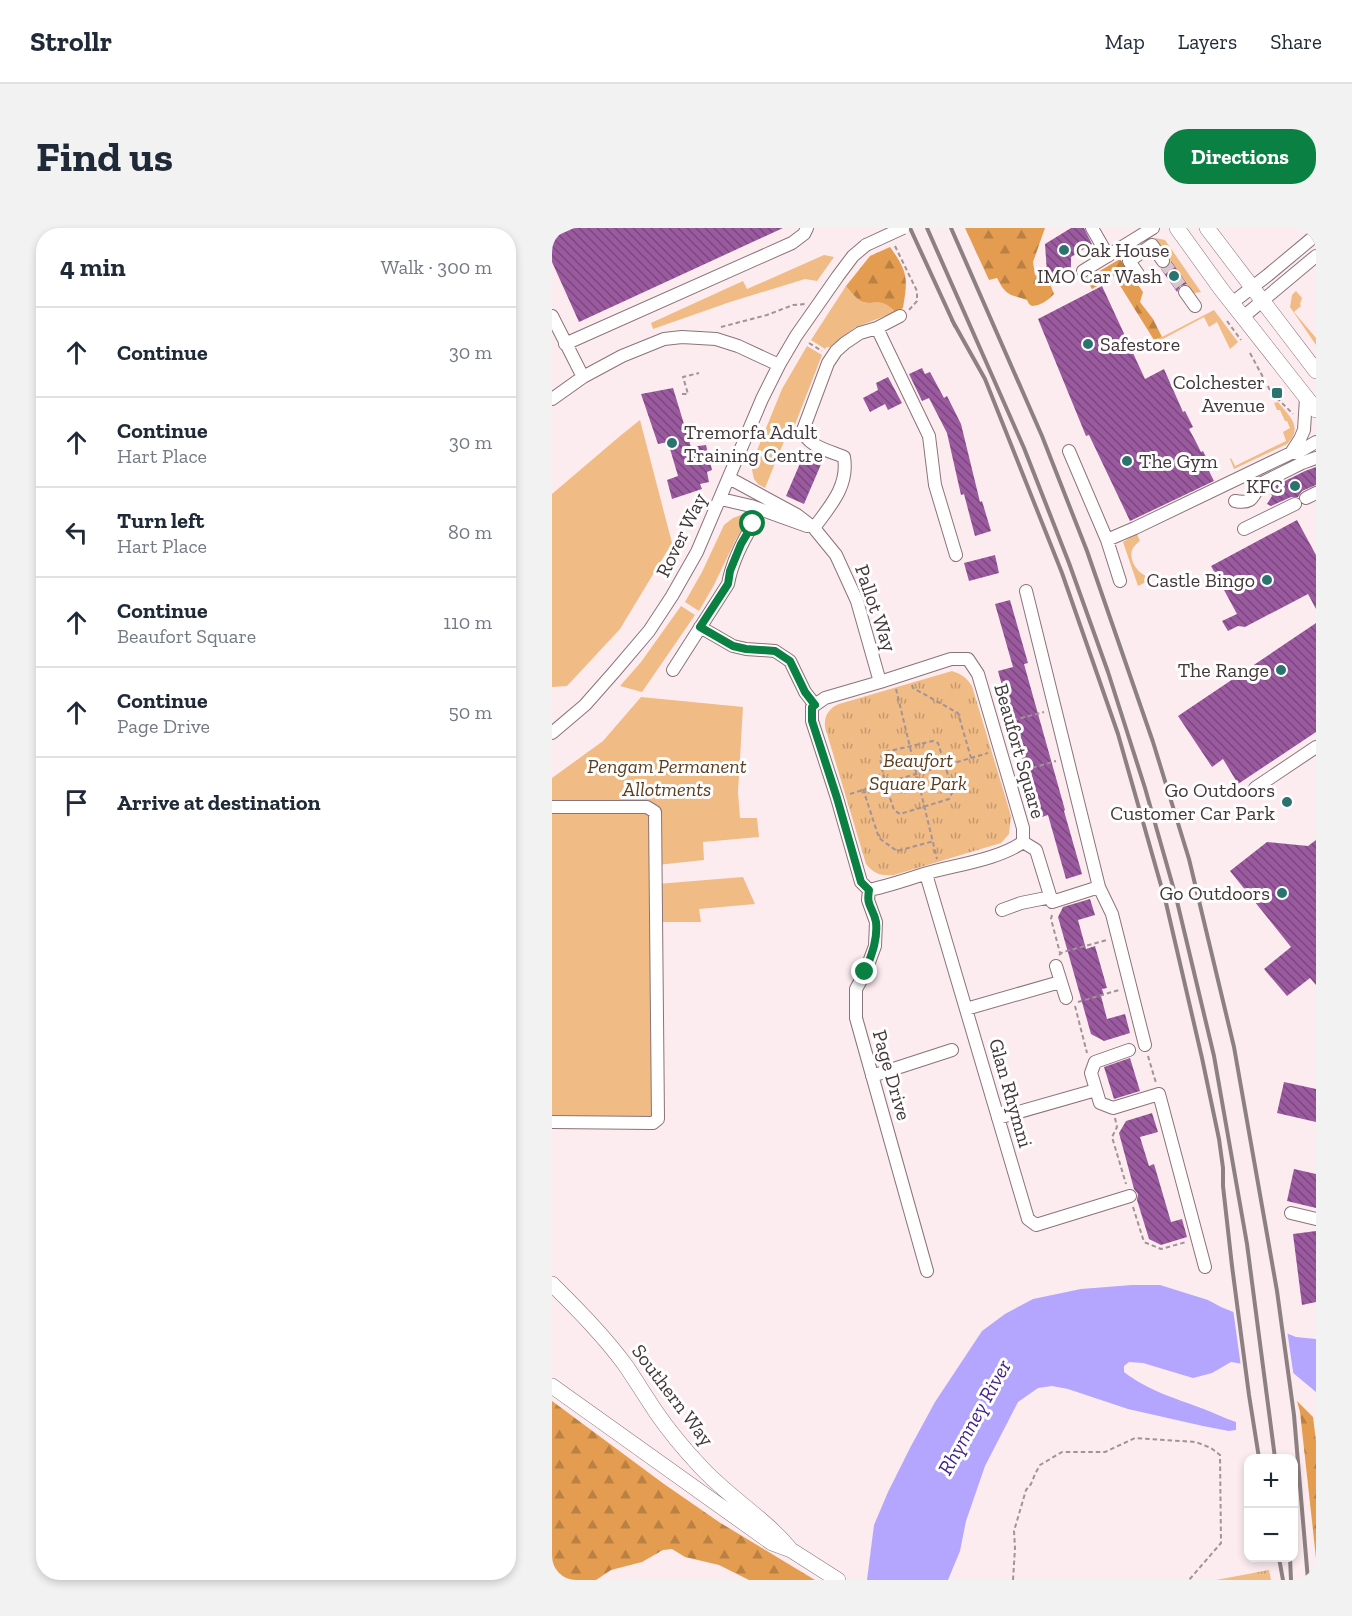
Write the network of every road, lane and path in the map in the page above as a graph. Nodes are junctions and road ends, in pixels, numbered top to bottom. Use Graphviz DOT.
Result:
graph roads {
  1 [pos="807,228"];
  2 [pos="903,228"];
  3 [pos="1092,228"];
  4 [pos="1153,228"];
  5 [pos="1177,228"];
  6 [pos="1207,228"];
  7 [pos="1315,238"];
  8 [pos="895,247"];
  9 [pos="1108,256"];
  10 [pos="1316,256"];
  11 [pos="1163,261"];
  12 [pos="1083,271"];
  13 [pos="1138,274"];
  14 [pos="1252,288"];
  15 [pos="1185,292"];
  16 [pos="1263,302"];
  17 [pos="805,304"];
  18 [pos="1195,306"];
  19 [pos="1227,308"];
  20 [pos="552,316"];
  21 [pos="900,316"];
  22 [pos="1243,317"];
  23 [pos="716,327"];
  24 [pos="877,328"];
  25 [pos="1241,340"];
  26 [pos="809,343"];
  27 [pos="565,344"];
  28 [pos="824,352"];
  29 [pos="1250,353"];
  30 [pos="779,365"];
  31 [pos="1316,371"];
  32 [pos="699,373"];
  33 [pos="583,377"];
  34 [pos="682,394"];
  35 [pos="552,399"];
  36 [pos="1311,404"];
  37 [pos="1296,417"];
  38 [pos="1316,442"];
  39 [pos="1069,451"];
  40 [pos="1290,453"];
  41 [pos="1316,458"];
  42 [pos="729,478"];
  43 [pos="1306,498"];
  44 [pos="721,499"];
  45 [pos="1235,501"];
  46 [pos="753,524"];
  47 [pos="814,528"];
  48 [pos="1244,529"];
  49 [pos="1107,540"];
  50 [pos="956,555"];
  51 [pos="1120,581"];
  52 [pos="1026,591"];
  53 [pos="697,632"];
  54 [pos="673,670"];
  55 [pos="879,678"];
  56 [pos="911,684"];
  57 [pos="903,686"];
  58 [pos="815,705"];
  59 [pos="1055,709"];
  60 [pos="993,726"];
  61 [pos="552,733"];
  62 [pos="910,746"];
  63 [pos="1316,747"];
  64 [pos="1000,750"];
  65 [pos="971,758"];
  66 [pos="1067,758"];
  67 [pos="945,766"];
  68 [pos="917,774"];
  69 [pos="1007,775"];
  70 [pos="885,783"];
  71 [pos="1255,788"];
  72 [pos="863,789"];
  73 [pos="837,798"];
  74 [pos="925,806"];
  75 [pos="552,807"];
  76 [pos="934,841"];
  77 [pos="1023,842"];
  78 [pos="940,871"];
  79 [pos="926,874"];
  80 [pos="1099,887"];
  81 [pos="869,890"];
  82 [pos="1053,899"];
  83 [pos="1002,910"];
  84 [pos="1118,937"];
  85 [pos="1058,960"];
  86 [pos="1060,982"];
  87 [pos="1130,987"];
  88 [pos="1066,998"];
  89 [pos="966,1009"];
  90 [pos="1145,1045"];
  91 [pos="952,1050"];
  92 [pos="1129,1050"];
  93 [pos="1093,1068"];
  94 [pos="872,1076"];
  95 [pos="1096,1090"];
  96 [pos="1159,1094"];
  97 [pos="998,1118"];
  98 [pos="552,1122"];
  99 [pos="1130,1196"];
  100 [pos="1291,1213"];
  101 [pos="1316,1219"];
  102 [pos="1204,1267"];
  103 [pos="927,1271"];
  104 [pos="552,1284"];
  105 [pos="552,1386"];
  106 [pos="791,1550"];
  107 [pos="838,1580"];
  108 [pos="1013,1580"];
  109 [pos="1189,1580"];
  1 -- 27 [label="street"];
  2 -- 30 [label="street, Rover Way, bridge"];
  3 -- 9 [label="street"];
  4 -- 9 [label="street"];
  5 -- 19 [label="main road"];
  6 -- 14 [label="main road"];
  7 -- 14 [label="street"];
  8 -- 21 [label="path"];
  9 -- 12 [label="street"];
  10 -- 16 [label="street"];
  11 -- 13 [label="street"];
  14 -- 16 [label="main road"];
  14 -- 19 [label="street"];
  15 -- 18 [label="street"];
  16 -- 22 [label="street"];
  16 -- 31 [label="main road"];
  17 -- 23 [label="path"];
  19 -- 22 [label="main road"];
  19 -- 25 [label="path"];
  20 -- 27 [label="street"];
  21 -- 24 [label="street"];
  22 -- 36 [label="main road"];
  24 -- 47 [label="street"];
  24 -- 50 [label="street"];
  26 -- 28 [label="path"];
  27 -- 33 [label="street"];
  29 -- 37 [label="path"];
  30 -- 33 [label="street"];
  30 -- 42 [label="street, Rover Way"];
  32 -- 34 [label="path"];
  33 -- 35 [label="street"];
  36 -- 40 [label="street"];
  38 -- 40 [label="street"];
  39 -- 49 [label="street"];
  40 -- 49 [label="street"];
  41 -- 45 [label="street"];
  42 -- 44 [label="street, Rover Way"];
  42 -- 47 [label="street, Pallot Way"];
  43 -- 48 [label="street"];
  44 -- 47 [label="street"];
  44 -- 61 [label="street, Rover Way"];
  46 -- 53 [label="street"];
  47 -- 55 [label="street, Pallot Way"];
  49 -- 51 [label="street"];
  52 -- 59 [label="street"];
  53 -- 54 [label="street"];
  53 -- 58 [label="street"];
  55 -- 58 [label="street, Beaufort Square"];
  55 -- 60 [label="street, Beaufort Square"];
  56 -- 65 [label="path"];
  57 -- 62 [label="path"];
  58 -- 73 [label="street"];
  59 -- 60 [label="path"];
  59 -- 66 [label="street"];
  60 -- 64 [label="street, Beaufort Square"];
  62 -- 67 [label="path"];
  62 -- 68 [label="path"];
  62 -- 70 [label="path"];
  63 -- 71 [label="street"];
  64 -- 65 [label="path"];
  64 -- 69 [label="street, Beaufort Square"];
  65 -- 67 [label="path"];
  66 -- 69 [label="path"];
  66 -- 80 [label="street"];
  67 -- 68 [label="path"];
  67 -- 74 [label="path"];
  68 -- 70 [label="path"];
  68 -- 74 [label="path"];
  69 -- 77 [label="street, Beaufort Square"];
  70 -- 72 [label="path"];
  70 -- 74 [label="path"];
  72 -- 73 [label="path"];
  72 -- 76 [label="path"];
  73 -- 81 [label="street"];
  74 -- 76 [label="path"];
  75 -- 98 [label="street"];
  76 -- 78 [label="path"];
  77 -- 78 [label="street, Beaufort Square"];
  77 -- 82 [label="street"];
  78 -- 79 [label="street, Beaufort Square"];
  79 -- 81 [label="street, Beaufort Square"];
  79 -- 89 [label="street, Glan Rhymni"];
  80 -- 82 [label="street"];
  80 -- 84 [label="street"];
  81 -- 94 [label="street, Page Drive"];
  82 -- 83 [label="street"];
  82 -- 85 [label="path"];
  84 -- 85 [label="path"];
  84 -- 87 [label="street"];
  85 -- 86 [label="street"];
  86 -- 88 [label="street"];
  86 -- 89 [label="street"];
  87 -- 90 [label="street"];
  87 -- 93 [label="path"];
  89 -- 97 [label="street, Glan Rhymni"];
  90 -- 96 [label="path"];
  91 -- 94 [label="street"];
  92 -- 93 [label="street"];
  93 -- 95 [label="street"];
  94 -- 103 [label="street, Page Drive"];
  95 -- 96 [label="street"];
  95 -- 97 [label="street"];
  96 -- 102 [label="street"];
  97 -- 99 [label="street, Glan Rhymni"];
  100 -- 101 [label="street"];
  104 -- 106 [label="main road, Southern Way"];
  105 -- 106 [label="main road, Southern Way"];
  106 -- 107 [label="main road, Southern Way"];
  108 -- 109 [label="path"];
}
